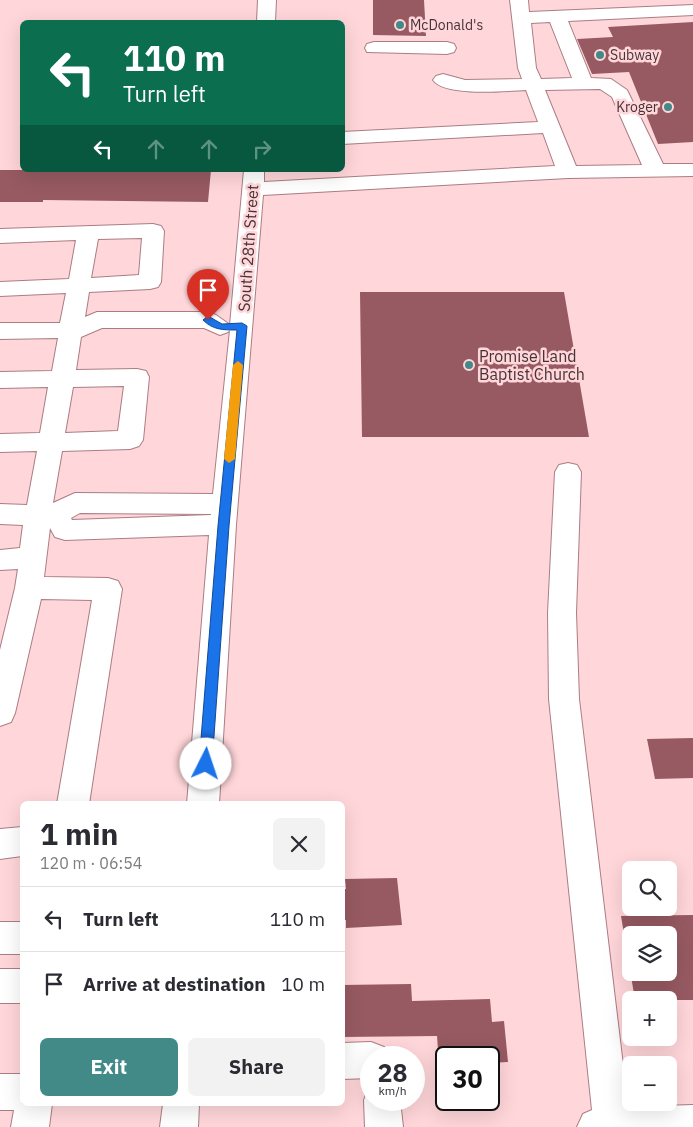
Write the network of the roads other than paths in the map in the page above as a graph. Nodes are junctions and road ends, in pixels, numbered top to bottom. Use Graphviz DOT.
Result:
graph roads {
  1 [pos="267,0"];
  2 [pos="520,9"];
  3 [pos="693,10"];
  4 [pos="557,17"];
  5 [pos="266,20"];
  6 [pos="374,48"];
  7 [pos="447,48"];
  8 [pos="443,80"];
  9 [pos="584,84"];
  10 [pos="534,86"];
  11 [pos="550,127"];
  12 [pos="345,138"];
  13 [pos="655,170"];
  14 [pos="693,170"];
  15 [pos="568,172"];
  16 [pos="318,178"];
  17 [pos="253,180"];
  18 [pos="88,233"];
  19 [pos="0,236"];
  20 [pos="79,285"];
  21 [pos="0,288"];
  22 [pos="231,327"];
  23 [pos="76,330"];
  24 [pos="0,331"];
  25 [pos="63,378"];
  26 [pos="0,380"];
  27 [pos="52,442"];
  28 [pos="0,444"];
  29 [pos="568,472"];
  30 [pos="0,514"];
  31 [pos="47,515"];
  32 [pos="224,515"];
  33 [pos="33,557"];
  34 [pos="0,560"];
  35 [pos="29,588"];
  36 [pos="9,636"];
  37 [pos="1,700"];
  38 [pos="73,801"];
  39 [pos="203,801"];
  40 [pos="20,842"];
  41 [pos="0,844"];
  42 [pos="0,938"];
  43 [pos="20,938"];
  44 [pos="0,986"];
  45 [pos="20,986"];
  46 [pos="345,1060"];
  47 [pos="360,1060"];
  48 [pos="0,1092"];
  49 [pos="20,1092"];
  50 [pos="34,1106"];
  51 [pos="181,1106"];
  52 [pos="383,1111"];
  53 [pos="693,1124"];
  54 [pos="612,1126"];
  55 [pos="30,1127"];
  56 [pos="179,1127"];
  57 [pos="384,1127"];
  58 [pos="596,1127"];
  1 -- 5 [label="street"];
  2 -- 4 [label="street"];
  2 -- 10 [label="street"];
  3 -- 4 [label="street"];
  4 -- 9 [label="street"];
  6 -- 7 [label="street"];
  8 -- 10 [label="street"];
  9 -- 10 [label="street"];
  9 -- 13 [label="street"];
  10 -- 11 [label="street"];
  11 -- 12 [label="street"];
  11 -- 15 [label="street"];
  13 -- 14 [label="street"];
  13 -- 15 [label="street"];
  15 -- 16 [label="street"];
  16 -- 17 [label="street"];
  17 -- 22 [label="street, South 28th Street"];
  18 -- 19 [label="street"];
  18 -- 20 [label="street"];
  18 -- 20 [label="street"];
  20 -- 21 [label="street"];
  20 -- 23 [label="street"];
  22 -- 23 [label="street"];
  22 -- 32 [label="street, South 28th Street"];
  23 -- 24 [label="street"];
  23 -- 25 [label="street"];
  25 -- 26 [label="street"];
  25 -- 27 [label="street"];
  25 -- 27 [label="street"];
  27 -- 28 [label="street"];
  27 -- 31 [label="street"];
  29 -- 54 [label="street"];
  30 -- 31 [label="street"];
  31 -- 32 [label="street"];
  31 -- 33 [label="street"];
  32 -- 39 [label="street, South 28th Street"];
  33 -- 34 [label="street"];
  33 -- 35 [label="street"];
  35 -- 36 [label="street"];
  35 -- 38 [label="street"];
  36 -- 37 [label="street"];
  40 -- 41 [label="street"];
  42 -- 43 [label="street"];
  44 -- 45 [label="street"];
  46 -- 47 [label="street"];
  48 -- 49 [label="street"];
  50 -- 55 [label="street"];
  51 -- 56 [label="street"];
  52 -- 57 [label="street"];
  53 -- 54 [label="street"];
  54 -- 58 [label="street"];
}
